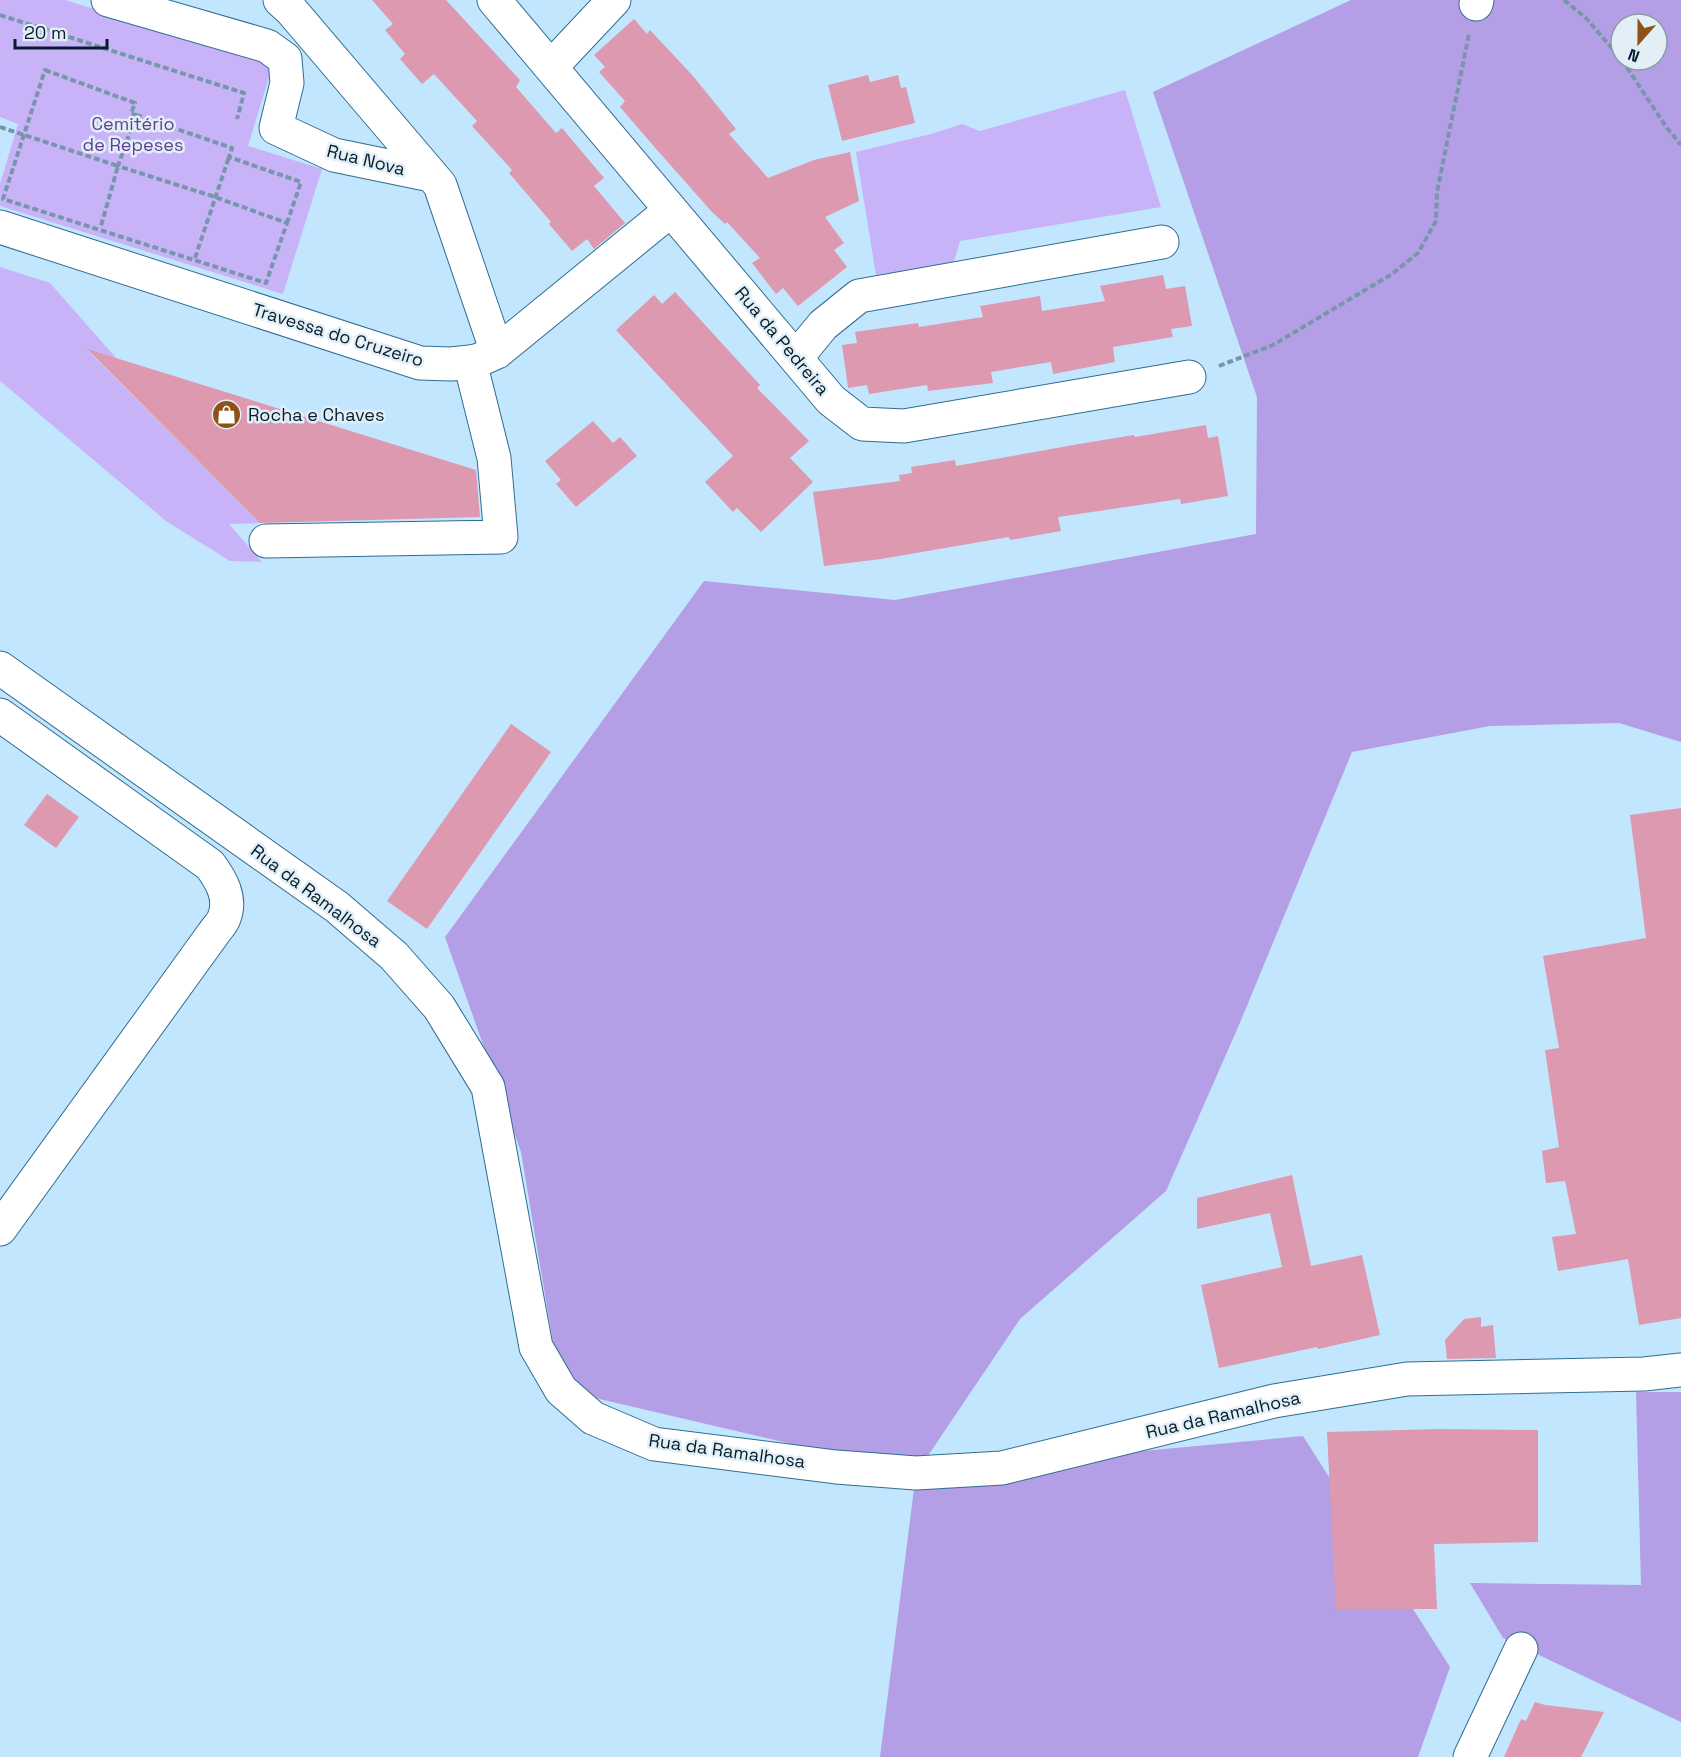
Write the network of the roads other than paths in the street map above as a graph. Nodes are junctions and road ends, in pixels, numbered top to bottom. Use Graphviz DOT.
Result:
graph roads {
  1 [pos="108,0"];
  2 [pos="280,0"];
  3 [pos="494,0"];
  4 [pos="614,0"];
  5 [pos="551,67"];
  6 [pos="431,175"];
  7 [pos="671,210"];
  8 [pos="0,227"];
  9 [pos="1162,242"];
  10 [pos="483,357"];
  11 [pos="796,358"];
  12 [pos="1189,377"];
  13 [pos="266,541"];
  14 [pos="0,668"];
  15 [pos="0,715"];
  16 [pos="0,1229"];
  17 [pos="1681,1370"];
  18 [pos="1521,1649"];
  19 [pos="1470,1757"];
  1 -- 6 [label="street, Rua Nova"];
  2 -- 6 [label="street, Rua Nova"];
  3 -- 5 [label="street, Rua da Pedreira"];
  4 -- 5 [label="street"];
  5 -- 7 [label="street, Rua da Pedreira"];
  6 -- 10 [label="street, Rua Nova"];
  7 -- 10 [label="street"];
  7 -- 11 [label="street, Rua da Pedreira"];
  8 -- 10 [label="street, Travessa do Cruzeiro"];
  9 -- 11 [label="street"];
  10 -- 13 [label="street, Rua Nova"];
  11 -- 12 [label="street, Rua da Pedreira"];
  14 -- 17 [label="street, Rua da Ramalhosa"];
  15 -- 16 [label="street"];
  18 -- 19 [label="street"];
}
